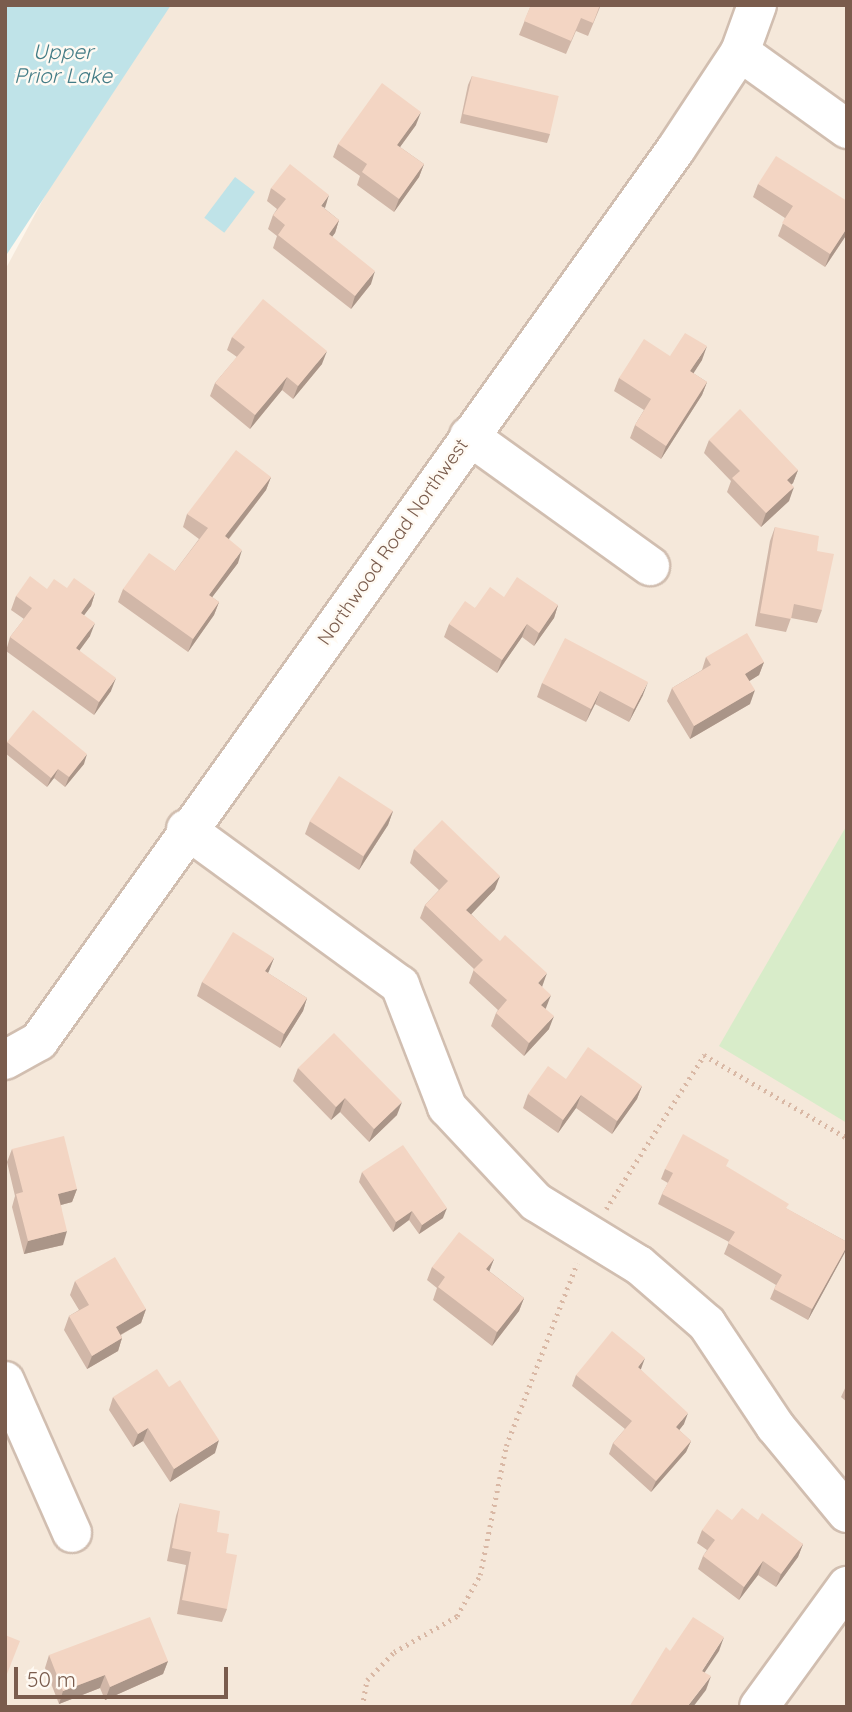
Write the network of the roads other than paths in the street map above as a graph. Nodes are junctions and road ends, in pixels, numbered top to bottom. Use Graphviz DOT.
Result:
graph roads {
  1 [pos="757,5"];
  2 [pos="740,52"];
  3 [pos="847,129"];
  4 [pos="468,436"];
  5 [pos="650,566"];
  6 [pos="186,829"];
  7 [pos="5,1060"];
  8 [pos="5,1381"];
  9 [pos="847,1513"];
  10 [pos="72,1532"];
  11 [pos="847,1586"];
  12 [pos="759,1707"];
  1 -- 2 [label="street, Northwood Road Northwest"];
  2 -- 3 [label="street"];
  2 -- 4 [label="street, Northwood Road Northwest"];
  4 -- 5 [label="street"];
  4 -- 6 [label="street, Northwood Road Northwest"];
  6 -- 7 [label="street, Northwood Road Northwest"];
  6 -- 9 [label="street"];
  8 -- 10 [label="street"];
  11 -- 12 [label="street"];
}
